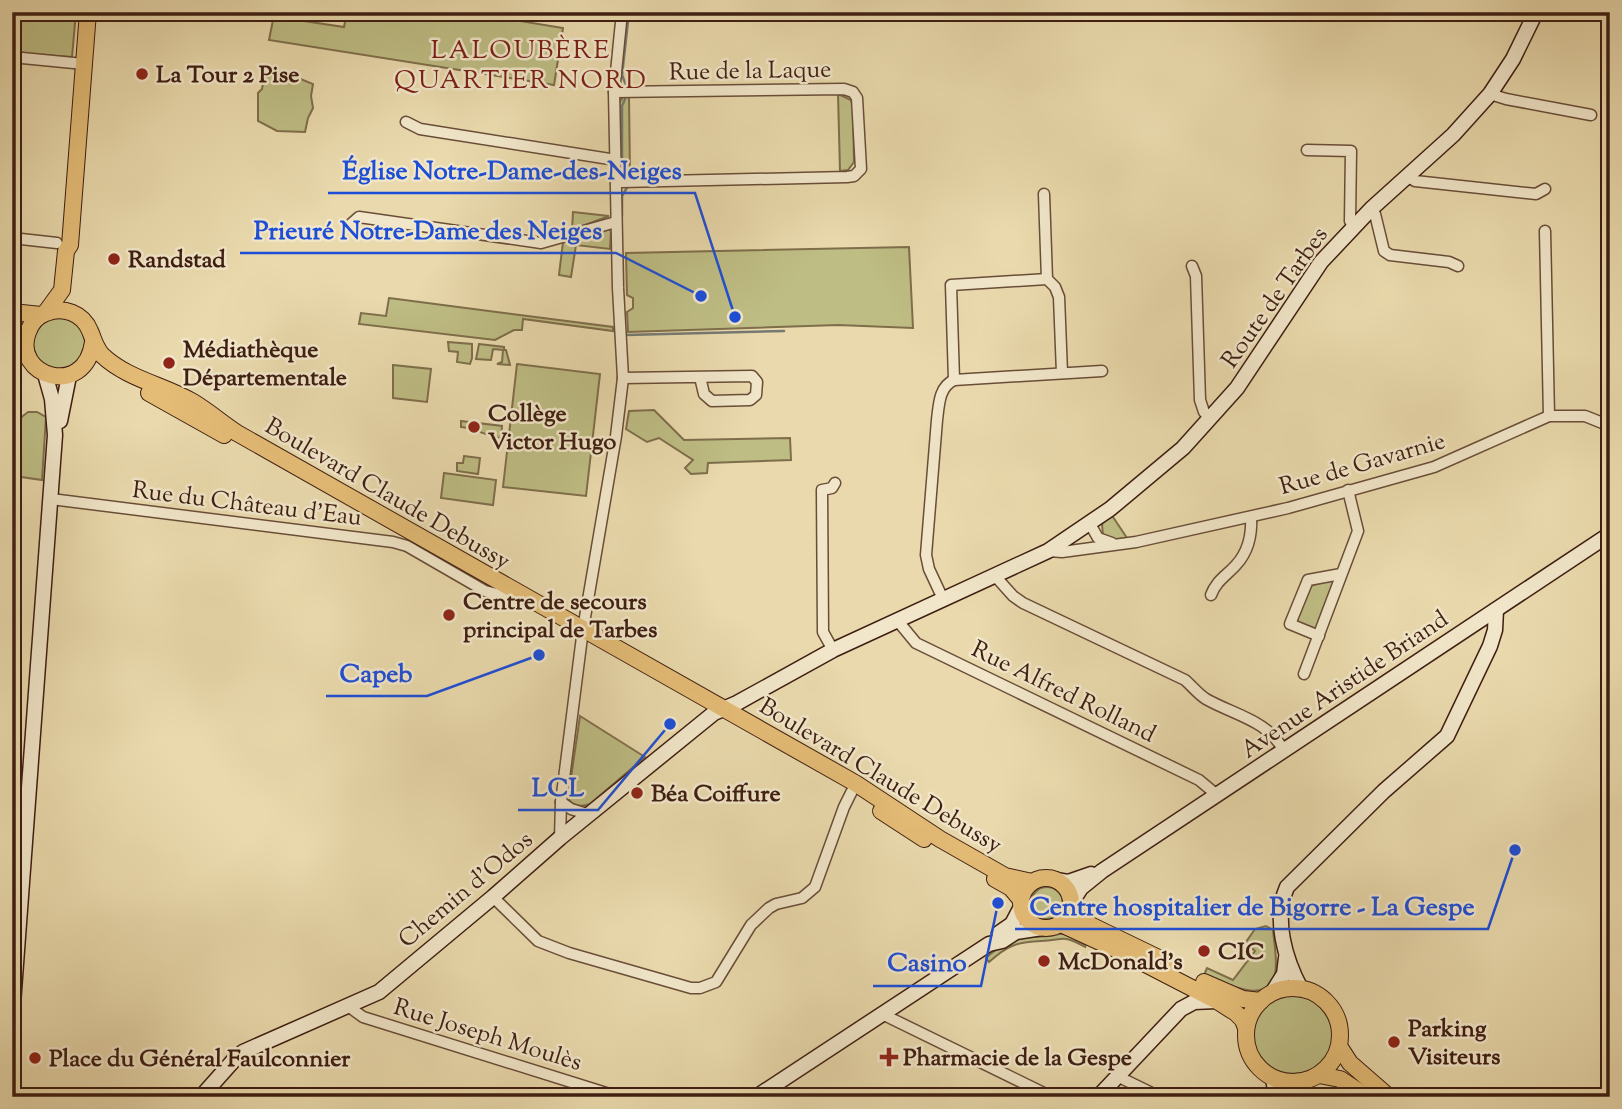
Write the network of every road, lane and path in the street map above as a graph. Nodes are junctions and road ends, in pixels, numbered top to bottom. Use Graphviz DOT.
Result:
graph roads {
  1 [pos="88,12"];
  2 [pos="622,12"];
  3 [pos="1536,12"];
  4 [pos="12,57"];
  5 [pos="84,64"];
  6 [pos="614,92"];
  7 [pos="1490,94"];
  8 [pos="1591,115"];
  9 [pos="406,122"];
  10 [pos="1307,150"];
  11 [pos="615,160"];
  12 [pos="1406,177"];
  13 [pos="617,180"];
  14 [pos="1545,189"];
  15 [pos="1044,194"];
  16 [pos="1371,209"];
  17 [pos="616,222"];
  18 [pos="351,224"];
  19 [pos="1353,226"];
  20 [pos="1545,231"];
  21 [pos="12,238"];
  22 [pos="63,244"];
  23 [pos="1192,266"];
  24 [pos="1458,266"];
  25 [pos="1047,279"];
  26 [pos="12,312"];
  27 [pos="43,314"];
  28 [pos="78,315"];
  29 [pos="12,324"];
  30 [pos="26,336"];
  31 [pos="93,342"];
  32 [pos="1102,371"];
  33 [pos="74,373"];
  34 [pos="1062,373"];
  35 [pos="45,374"];
  36 [pos="701,377"];
  37 [pos="622,378"];
  38 [pos="954,380"];
  39 [pos="1549,416"];
  40 [pos="1210,418"];
  41 [pos="1610,426"];
  42 [pos="55,435"];
  43 [pos="835,483"];
  44 [pos="1348,490"];
  45 [pos="51,499"];
  46 [pos="1251,517"];
  47 [pos="1085,527"];
  48 [pos="1610,534"];
  49 [pos="1118,545"];
  50 [pos="1089,549"];
  51 [pos="1048,551"];
  52 [pos="1341,574"];
  53 [pos="996,577"];
  54 [pos="1211,595"];
  55 [pos="509,597"];
  56 [pos="943,599"];
  57 [pos="1496,610"];
  58 [pos="897,620"];
  59 [pos="582,634"];
  60 [pos="1319,636"];
  61 [pos="833,650"];
  62 [pos="1304,674"];
  63 [pos="719,710"];
  64 [pos="1283,751"];
  65 [pos="852,792"];
  66 [pos="1217,795"];
  67 [pos="561,802"];
  68 [pos="590,815"];
  69 [pos="560,838"];
  70 [pos="1102,871"];
  71 [pos="1056,880"];
  72 [pos="1032,882"];
  73 [pos="493,897"];
  74 [pos="1021,903"];
  75 [pos="1071,905"];
  76 [pos="1061,924"];
  77 [pos="1041,928"];
  78 [pos="15,942"];
  79 [pos="989,944"];
  80 [pos="1286,956"];
  81 [pos="1167,974"];
  82 [pos="1301,989"];
  83 [pos="1266,997"];
  84 [pos="1217,1001"];
  85 [pos="348,1006"];
  86 [pos="1181,1009"];
  87 [pos="882,1014"];
  88 [pos="12,1018"];
  89 [pos="1246,1028"];
  90 [pos="1339,1046"];
  91 [pos="1319,1075"];
  92 [pos="1119,1076"];
  93 [pos="1273,1078"];
  94 [pos="1293,1089"];
  95 [pos="12,1094"];
  96 [pos="758,1096"];
  97 [pos="20,1097"];
  98 [pos="201,1097"];
  99 [pos="619,1097"];
  100 [pos="1052,1097"];
  101 [pos="1098,1097"];
  102 [pos="1160,1097"];
  103 [pos="1276,1097"];
  104 [pos="1367,1097"];
  105 [pos="1389,1097"];
  1 -- 5 [label="main road"];
  2 -- 6 [label="street"];
  3 -- 7 [label="street, Route de Tarbes"];
  4 -- 5 [label="street"];
  5 -- 22 [label="main road"];
  6 -- 11 [label="street"];
  6 -- 13 [label="street, Rue de la Laque"];
  7 -- 8 [label="street"];
  7 -- 12 [label="street, Route de Tarbes"];
  9 -- 11 [label="street"];
  10 -- 19 [label="street"];
  11 -- 13 [label="street"];
  12 -- 14 [label="street"];
  12 -- 16 [label="street, Route de Tarbes"];
  13 -- 17 [label="street"];
  15 -- 25 [label="street"];
  16 -- 19 [label="street, Route de Tarbes"];
  16 -- 24 [label="street"];
  17 -- 18 [label="street"];
  17 -- 37 [label="street"];
  19 -- 40 [label="street, Route de Tarbes"];
  20 -- 39 [label="street"];
  21 -- 22 [label="street"];
  22 -- 27 [label="main road"];
  22 -- 28 [label="main road"];
  23 -- 40 [label="street"];
  25 -- 34 [label="street"];
  25 -- 38 [label="street"];
  26 -- 27 [label="main road"];
  27 -- 28 [label="main road"];
  27 -- 30 [label="main road"];
  28 -- 31 [label="main road"];
  29 -- 30 [label="main road"];
  30 -- 35 [label="main road"];
  31 -- 33 [label="main road"];
  31 -- 59 [label="main road, Boulevard Claude Debussy"];
  32 -- 34 [label="street"];
  33 -- 35 [label="main road"];
  33 -- 42 [label="street"];
  33 -- 55 [label="main road, Boulevard Claude Debussy"];
  34 -- 38 [label="street"];
  35 -- 42 [label="street"];
  36 -- 36 [label="street"];
  36 -- 37 [label="street"];
  37 -- 59 [label="street"];
  38 -- 56 [label="street"];
  39 -- 41 [label="street, Rue de Gavarnie"];
  39 -- 44 [label="street, Rue de Gavarnie"];
  40 -- 47 [label="street, Route de Tarbes"];
  42 -- 45 [label="street"];
  43 -- 61 [label="street"];
  44 -- 46 [label="street, Rue de Gavarnie"];
  44 -- 52 [label="street"];
  45 -- 55 [label="street, Rue du Château d'Eau"];
  45 -- 78 [label="street"];
  46 -- 49 [label="street, Rue de Gavarnie"];
  46 -- 54 [label="street"];
  47 -- 49 [label="street"];
  47 -- 50 [label="street"];
  47 -- 51 [label="street, Route de Tarbes"];
  48 -- 57 [label="street, Avenue Aristide Briand"];
  49 -- 50 [label="street, Rue de Gavarnie"];
  50 -- 51 [label="street, Rue de Gavarnie"];
  51 -- 53 [label="street, Route de Tarbes"];
  52 -- 60 [label="street"];
  52 -- 60 [label="street"];
  53 -- 56 [label="street, Chemin d'Odos"];
  53 -- 64 [label="street"];
  55 -- 59 [label="main road, Boulevard Claude Debussy"];
  56 -- 58 [label="street, Chemin d'Odos"];
  57 -- 64 [label="street, Avenue Aristide Briand"];
  57 -- 80 [label="street"];
  58 -- 61 [label="street, Chemin d'Odos"];
  58 -- 66 [label="street, Rue Alfred Rolland"];
  59 -- 63 [label="main road, Boulevard Claude Debussy"];
  59 -- 67 [label="street"];
  60 -- 62 [label="street"];
  61 -- 63 [label="street, Chemin d'Odos"];
  63 -- 65 [label="main road, Boulevard Claude Debussy"];
  63 -- 68 [label="street, Chemin d'Odos"];
  63 -- 72 [label="main road, Boulevard Claude Debussy"];
  64 -- 66 [label="street, Avenue Aristide Briand"];
  65 -- 73 [label="street"];
  65 -- 74 [label="main road, Boulevard Claude Debussy"];
  66 -- 70 [label="street, Avenue Aristide Briand"];
  67 -- 68 [label="street"];
  67 -- 69 [label="street"];
  68 -- 69 [label="street, Chemin d'Odos"];
  69 -- 73 [label="street, Chemin d'Odos"];
  70 -- 71 [label="street, Avenue Aristide Briand"];
  70 -- 75 [label="street, Avenue Aristide Briand"];
  71 -- 72 [label="main road"];
  71 -- 75 [label="main road"];
  72 -- 74 [label="main road"];
  73 -- 85 [label="street, Chemin d'Odos"];
  74 -- 77 [label="main road"];
  74 -- 79 [label="street"];
  75 -- 76 [label="main road"];
  75 -- 83 [label="main road"];
  76 -- 77 [label="main road"];
  76 -- 81 [label="main road"];
  77 -- 79 [label="street"];
  78 -- 88 [label="street"];
  79 -- 87 [label="street"];
  80 -- 82 [label="street"];
  80 -- 83 [label="street"];
  81 -- 84 [label="main road"];
  81 -- 86 [label="street"];
  82 -- 83 [label="main road"];
  82 -- 90 [label="main road"];
  83 -- 89 [label="main road"];
  84 -- 86 [label="street"];
  84 -- 89 [label="main road"];
  85 -- 98 [label="street, Chemin d'Odos"];
  85 -- 99 [label="street, Rue Joseph Moulès"];
  86 -- 92 [label="street"];
  87 -- 96 [label="street"];
  87 -- 100 [label="street"];
  89 -- 93 [label="main road"];
  90 -- 91 [label="main road"];
  90 -- 105 [label="main road"];
  91 -- 94 [label="main road"];
  91 -- 104 [label="main road"];
  92 -- 101 [label="street"];
  92 -- 102 [label="street"];
  93 -- 94 [label="main road"];
  93 -- 103 [label="street"];
  95 -- 97 [label="street"];
}
